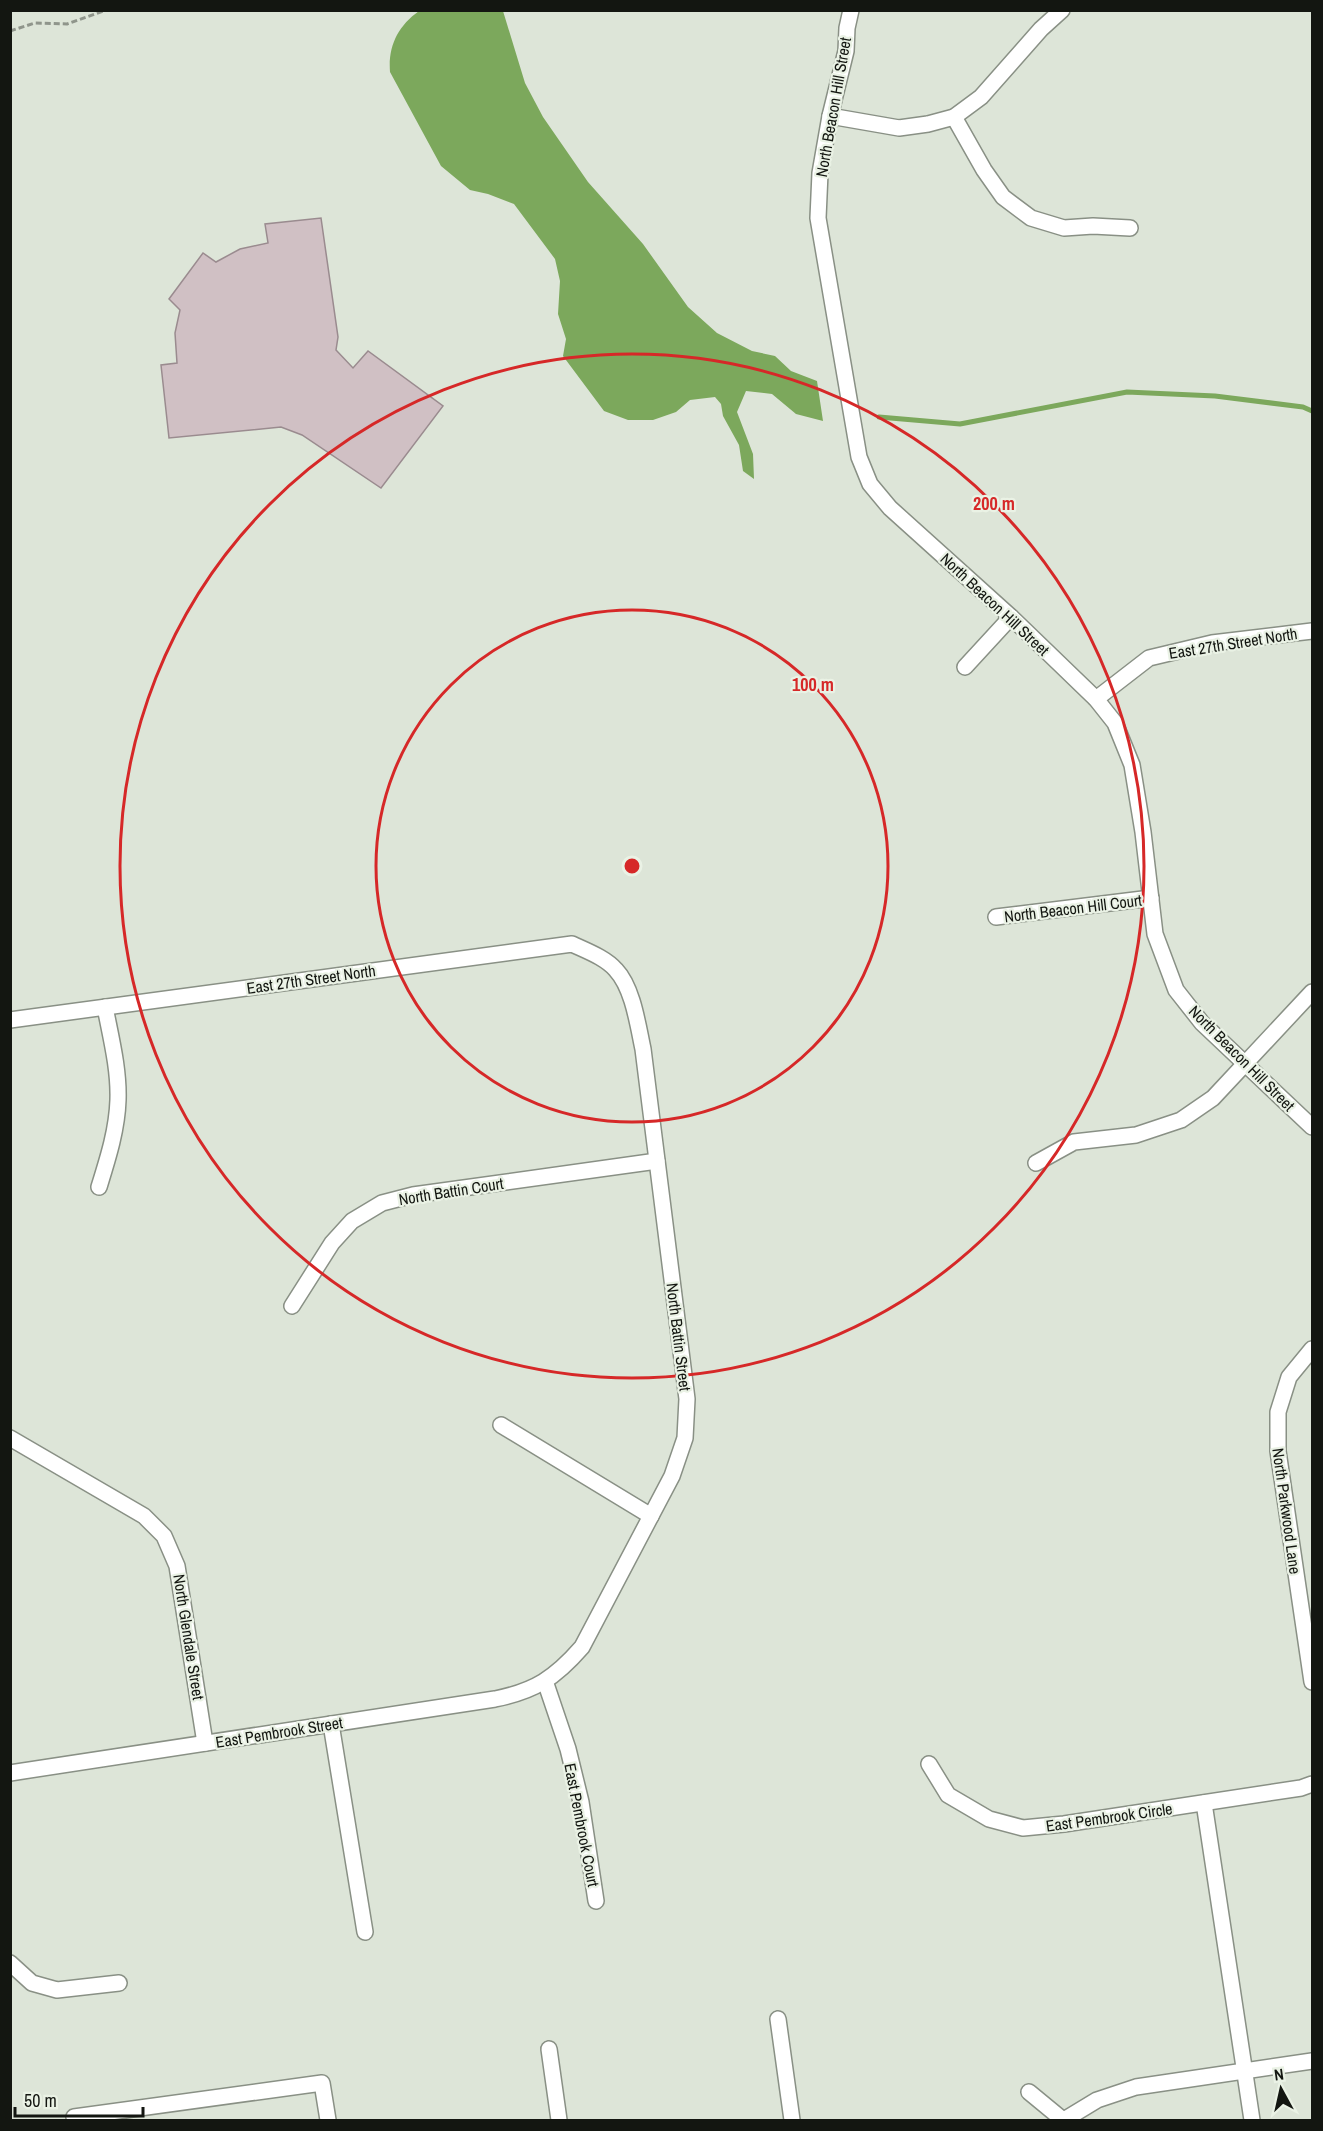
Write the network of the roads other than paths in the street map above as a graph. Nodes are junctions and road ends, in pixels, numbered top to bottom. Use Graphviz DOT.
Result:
graph roads {
  1 [pos="840,10"];
  2 [pos="851,10"];
  3 [pos="1062,10"];
  4 [pos="847,28"];
  5 [pos="830,116"];
  6 [pos="954,117"];
  7 [pos="1130,228"];
  8 [pos="1011,617"];
  9 [pos="1312,631"];
  10 [pos="965,667"];
  11 [pos="1096,699"];
  12 [pos="1151,898"];
  13 [pos="996,917"];
  14 [pos="607,963"];
  15 [pos="1312,992"];
  16 [pos="105,1007"];
  17 [pos="10,1020"];
  18 [pos="1245,1064"];
  19 [pos="1312,1127"];
  20 [pos="657,1161"];
  21 [pos="1036,1163"];
  22 [pos="99,1187"];
  23 [pos="292,1306"];
  24 [pos="1312,1349"];
  25 [pos="501,1425"];
  26 [pos="10,1438"];
  27 [pos="651,1516"];
  28 [pos="544,1681"];
  29 [pos="1312,1682"];
  30 [pos="331,1724"];
  31 [pos="205,1743"];
  32 [pos="929,1764"];
  33 [pos="10,1773"];
  34 [pos="1312,1784"];
  35 [pos="1204,1803"];
  36 [pos="596,1901"];
  37 [pos="365,1932"];
  38 [pos="10,1963"];
  39 [pos="119,1983"];
  40 [pos="777,2019"];
  41 [pos="549,2049"];
  42 [pos="1312,2061"];
  43 [pos="1245,2070"];
  44 [pos="1029,2092"];
  45 [pos="74,2117"];
  46 [pos="328,2121"];
  47 [pos="559,2121"];
  48 [pos="792,2121"];
  49 [pos="1063,2121"];
  50 [pos="1252,2121"];
  1 -- 4 [label="street, North Beacon Hill Street"];
  2 -- 4 [label="street, North Beacon Hill Street"];
  3 -- 6 [label="street"];
  4 -- 5 [label="street, North Beacon Hill Street"];
  5 -- 6 [label="street"];
  5 -- 8 [label="street, North Beacon Hill Street"];
  6 -- 7 [label="street"];
  8 -- 10 [label="street"];
  8 -- 11 [label="street, North Beacon Hill Street"];
  9 -- 11 [label="street, East 27th Street North"];
  11 -- 12 [label="street, North Beacon Hill Street"];
  12 -- 13 [label="street, North Beacon Hill Court"];
  12 -- 18 [label="street, North Beacon Hill Street"];
  14 -- 16 [label="street, East 27th Street North"];
  14 -- 20 [label="street, North Battin Street"];
  15 -- 18 [label="street"];
  16 -- 17 [label="street, East 27th Street North"];
  16 -- 22 [label="street"];
  18 -- 19 [label="street, North Beacon Hill Street"];
  18 -- 21 [label="street"];
  20 -- 23 [label="street, North Battin Court"];
  20 -- 27 [label="street, North Battin Street"];
  24 -- 29 [label="street, North Parkwood Lane"];
  25 -- 27 [label="street"];
  26 -- 31 [label="street, North Glendale Street"];
  27 -- 28 [label="street, North Battin Street"];
  28 -- 30 [label="street, East Pembrook Street"];
  28 -- 36 [label="street, East Pembrook Court"];
  30 -- 31 [label="street, East Pembrook Street"];
  30 -- 37 [label="street"];
  31 -- 33 [label="street, East Pembrook Street"];
  32 -- 35 [label="street, East Pembrook Circle"];
  34 -- 35 [label="street, East Pembrook Circle"];
  35 -- 43 [label="street"];
  38 -- 39 [label="street"];
  40 -- 48 [label="street"];
  41 -- 47 [label="street"];
  42 -- 43 [label="street"];
  43 -- 49 [label="street"];
  43 -- 50 [label="street"];
  44 -- 49 [label="street"];
  45 -- 46 [label="street"];
}
